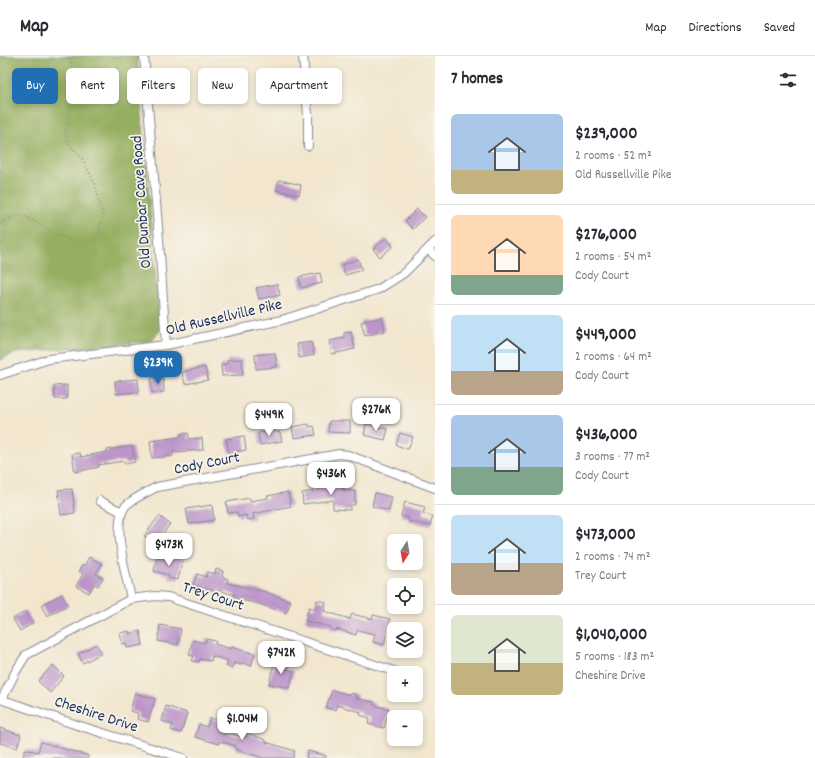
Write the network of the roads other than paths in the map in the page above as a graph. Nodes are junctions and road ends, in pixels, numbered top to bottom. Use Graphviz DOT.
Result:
graph roads {
  1 [pos="144,56"];
  2 [pos="303,56"];
  3 [pos="308,146"];
  4 [pos="435,242"];
  5 [pos="428,249"];
  6 [pos="435,256"];
  7 [pos="166,345"];
  8 [pos="0,375"];
  9 [pos="435,488"];
  10 [pos="100,501"];
  11 [pos="122,512"];
  12 [pos="131,599"];
  13 [pos="387,669"];
  14 [pos="1,699"];
  15 [pos="183,758"];
  1 -- 7 [label="street, Old Dunbar Cave Road"];
  2 -- 3 [label="street"];
  4 -- 5 [label="street, Old Russellville Pike"];
  5 -- 6 [label="street"];
  5 -- 7 [label="street, Old Russellville Pike"];
  7 -- 8 [label="street, Old Russellville Pike"];
  9 -- 11 [label="street, Cody Court"];
  10 -- 11 [label="street"];
  11 -- 12 [label="street"];
  12 -- 13 [label="street, Trey Court"];
  12 -- 14 [label="street, Trey Court"];
  14 -- 15 [label="street, Cheshire Drive"];
}
